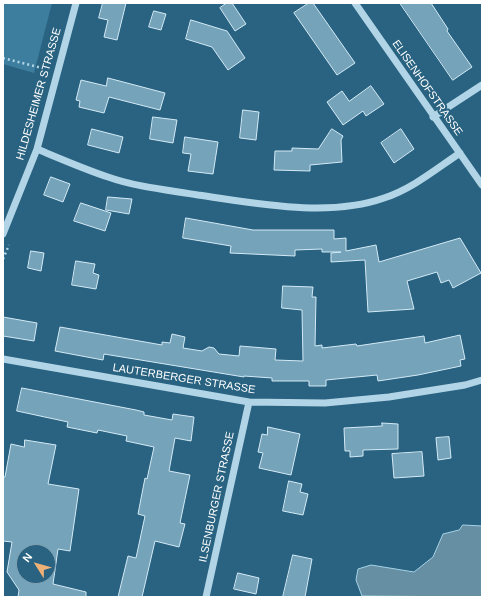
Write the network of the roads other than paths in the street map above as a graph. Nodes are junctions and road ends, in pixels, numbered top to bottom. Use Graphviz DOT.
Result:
graph roads {
  1 [pos="76,3"];
  2 [pos="355,3"];
  3 [pos="482,85"];
  4 [pos="433,116"];
  5 [pos="37,150"];
  6 [pos="460,153"];
  7 [pos="482,185"];
  8 [pos="3,234"];
  9 [pos="3,360"];
  10 [pos="482,380"];
  11 [pos="249,402"];
  12 [pos="206,597"];
  1 -- 5 [label="street, HILDESHEIMER STRASSE"];
  2 -- 4 [label="street, ELISENHOFSTRASSE"];
  3 -- 4 [label="street"];
  4 -- 6 [label="street, ELISENHOFSTRASSE"];
  5 -- 6 [label="street"];
  5 -- 8 [label="street, HILDESHEIMER STRASSE"];
  6 -- 7 [label="street, ELISENHOFSTRASSE"];
  9 -- 11 [label="street, LAUTERBERGER STRASSE"];
  10 -- 11 [label="street, LAUTERBERGER STRASSE"];
  11 -- 12 [label="street, ILSENBURGER STRASSE"];
}
